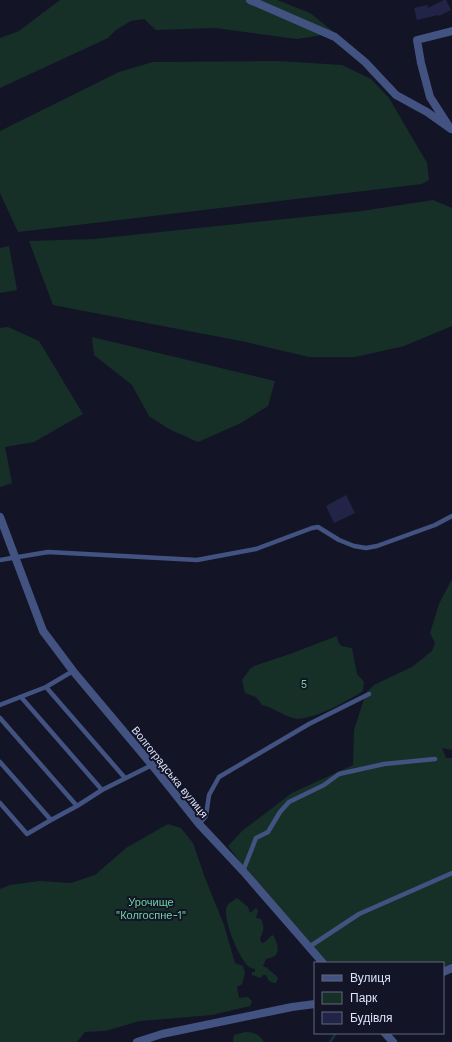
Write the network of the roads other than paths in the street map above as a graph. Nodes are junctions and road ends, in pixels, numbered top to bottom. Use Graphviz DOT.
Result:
graph roads {
  1 [pos="250,0"];
  2 [pos="452,31"];
  3 [pos="452,130"];
  4 [pos="452,516"];
  5 [pos="0,517"];
  6 [pos="15,558"];
  7 [pos="0,560"];
  8 [pos="73,671"];
  9 [pos="46,687"];
  10 [pos="369,694"];
  11 [pos="21,697"];
  12 [pos="0,705"];
  13 [pos="0,718"];
  14 [pos="435,759"];
  15 [pos="0,762"];
  16 [pos="152,765"];
  17 [pos="125,778"];
  18 [pos="102,790"];
  19 [pos="0,803"];
  20 [pos="77,806"];
  21 [pos="51,820"];
  22 [pos="199,824"];
  23 [pos="243,871"];
  24 [pos="452,872"];
  25 [pos="309,947"];
  26 [pos="322,962"];
  27 [pos="314,1004"];
  28 [pos="386,1034"];
  29 [pos="137,1042"];
  30 [pos="393,1042"];
  1 -- 3 [label="street"];
  2 -- 3 [label="street"];
  4 -- 6 [label="lane"];
  5 -- 6 [label="street, Волгоградська вулиця"];
  6 -- 7 [label="lane"];
  6 -- 8 [label="street, Волгоградська вулиця"];
  8 -- 9 [label="lane"];
  8 -- 16 [label="street, Волгоградська вулиця"];
  9 -- 11 [label="lane"];
  9 -- 17 [label="lane"];
  10 -- 22 [label="lane"];
  11 -- 12 [label="lane"];
  11 -- 18 [label="lane"];
  13 -- 20 [label="lane"];
  14 -- 23 [label="lane"];
  15 -- 21 [label="lane"];
  16 -- 17 [label="lane"];
  16 -- 22 [label="street, Волгоградська вулиця"];
  17 -- 18 [label="lane"];
  18 -- 20 [label="lane"];
  19 -- 21 [label="lane"];
  20 -- 21 [label="lane"];
  22 -- 23 [label="street, Волгоградська вулиця"];
  23 -- 25 [label="street, Волгоградська вулиця"];
  24 -- 25 [label="lane"];
  25 -- 26 [label="street, Волгоградська вулиця"];
  27 -- 29 [label="street"];
  28 -- 30 [label="street"];
}
